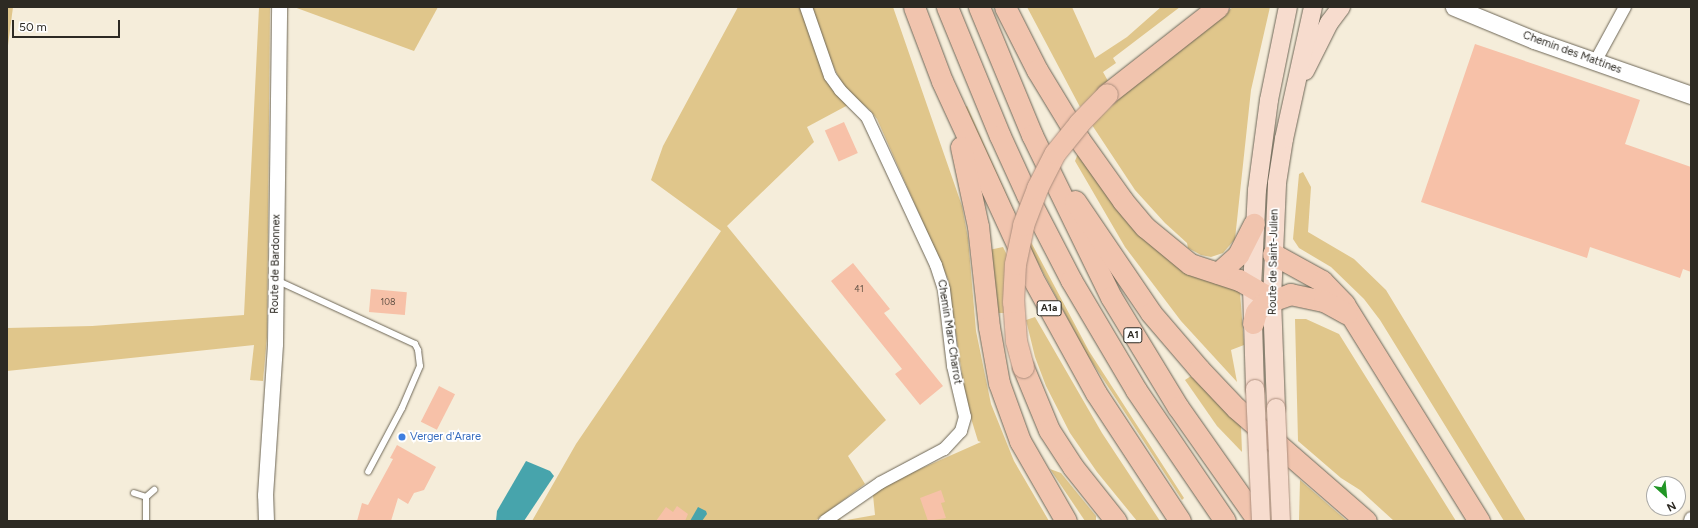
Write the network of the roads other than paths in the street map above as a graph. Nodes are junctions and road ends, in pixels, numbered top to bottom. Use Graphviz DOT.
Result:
graph roads {
  1 [pos="279,7"];
  2 [pos="806,7"];
  3 [pos="914,7"];
  4 [pos="947,7"];
  5 [pos="979,7"];
  6 [pos="1005,7"];
  7 [pos="1288,7"];
  8 [pos="1313,7"];
  9 [pos="1341,7"];
  10 [pos="1454,7"];
  11 [pos="1625,7"];
  12 [pos="1210,10"];
  13 [pos="1595,62"];
  14 [pos="942,81"];
  15 [pos="1294,93"];
  16 [pos="1691,95"];
  17 [pos="1032,135"];
  18 [pos="1254,224"];
  19 [pos="1274,254"];
  20 [pos="1218,273"];
  21 [pos="276,280"];
  22 [pos="1252,288"];
  23 [pos="1272,299"];
  24 [pos="1353,320"];
  25 [pos="1252,323"];
  26 [pos="368,472"];
  27 [pos="154,490"];
  28 [pos="134,493"];
  29 [pos="146,497"];
  30 [pos="146,521"];
  31 [pos="266,521"];
  32 [pos="825,521"];
  33 [pos="1066,521"];
  34 [pos="1116,521"];
  35 [pos="1180,521"];
  36 [pos="1225,521"];
  37 [pos="1260,521"];
  38 [pos="1281,521"];
  39 [pos="1366,521"];
  40 [pos="1479,521"];
  1 -- 21 [label="street, Route de Bardonnex"];
  2 -- 32 [label="street, Chemin Marc Charrot"];
  3 -- 14 [label="highway, A1a"];
  4 -- 36 [label="highway, A1"];
  5 -- 17 [label="highway, A1"];
  6 -- 20 [label="highway"];
  7 -- 18 [label="main road, Route de Saint-Julien"];
  8 -- 15 [label="main road, Route de Saint-Julien"];
  9 -- 15 [label="main road"];
  10 -- 13 [label="main road, Chemin des Mattines"];
  11 -- 13 [label="street"];
  12 -- 34 [label="highway, bridge"];
  13 -- 16 [label="main road, Chemin des Mattines"];
  14 -- 33 [label="highway"];
  14 -- 35 [label="highway, A1a"];
  15 -- 19 [label="main road, Route de Saint-Julien"];
  17 -- 37 [label="highway, A1"];
  17 -- 39 [label="highway"];
  18 -- 20 [label="highway"];
  18 -- 22 [label="main road, Route de Saint-Julien"];
  19 -- 23 [label="main road, Route de Saint-Julien"];
  19 -- 24 [label="highway"];
  20 -- 22 [label="highway"];
  21 -- 26 [label="lane"];
  21 -- 31 [label="street, Route de Bardonnex"];
  22 -- 23 [label="highway"];
  22 -- 25 [label="main road, Route de Saint-Julien"];
  23 -- 24 [label="highway"];
  23 -- 25 [label="highway"];
  23 -- 38 [label="main road, Route de Saint-Julien, bridge"];
  24 -- 40 [label="highway"];
  25 -- 37 [label="main road, Route de Saint-Julien, bridge"];
  27 -- 29 [label="lane"];
  28 -- 29 [label="lane"];
  29 -- 30 [label="lane"];
}
